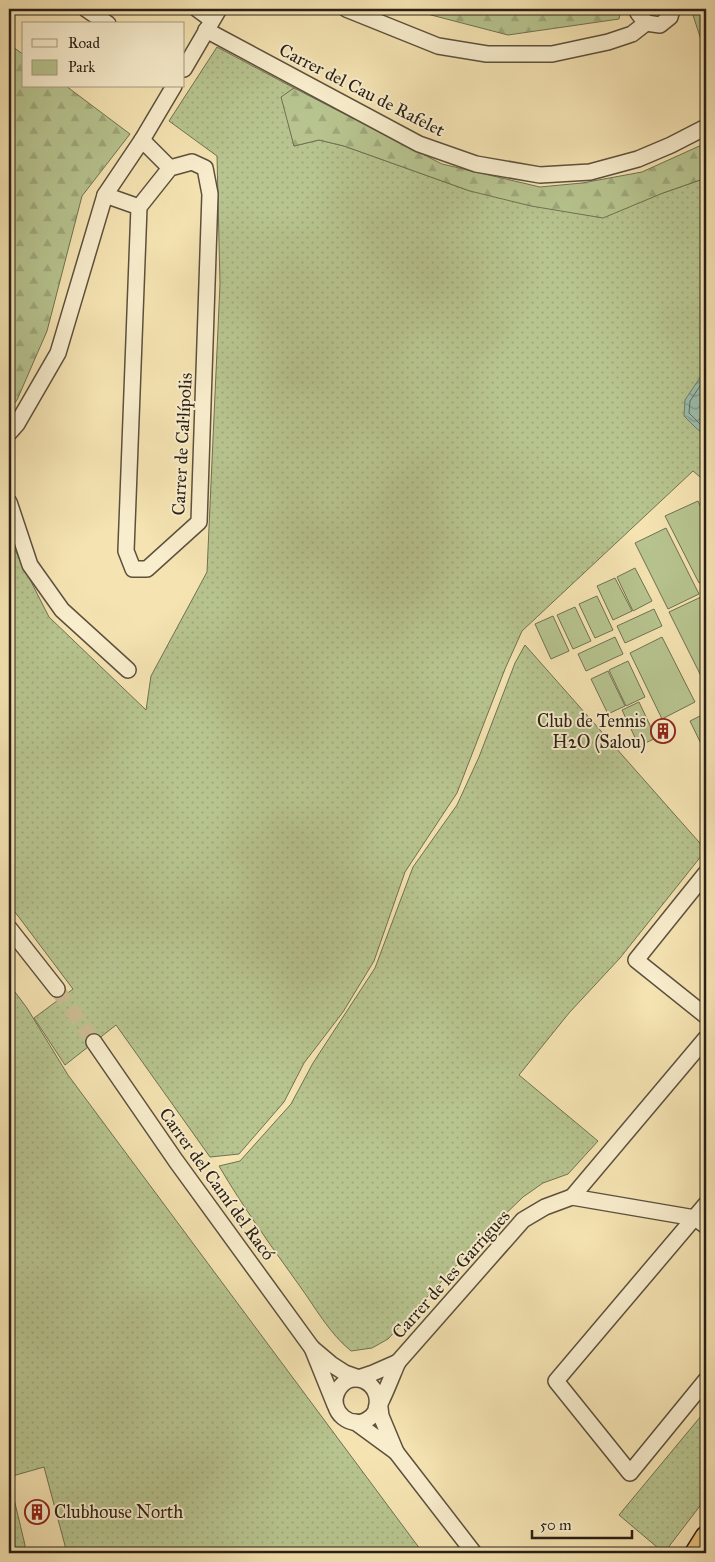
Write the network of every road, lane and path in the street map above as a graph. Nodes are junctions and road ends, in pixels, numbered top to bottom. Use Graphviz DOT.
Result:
graph roads {
  1 [pos="86,9"];
  2 [pos="197,9"];
  3 [pos="346,9"];
  4 [pos="638,9"];
  5 [pos="672,9"];
  6 [pos="213,20"];
  7 [pos="105,22"];
  8 [pos="646,24"];
  9 [pos="185,67"];
  10 [pos="173,88"];
  11 [pos="706,127"];
  12 [pos="142,140"];
  13 [pos="170,168"];
  14 [pos="105,195"];
  15 [pos="139,207"];
  16 [pos="9,433"];
  17 [pos="9,502"];
  18 [pos="128,670"];
  19 [pos="706,873"];
  20 [pos="9,928"];
  21 [pos="57,989"];
  22 [pos="706,1016"];
  23 [pos="706,1038"];
  24 [pos="94,1042"];
  25 [pos="572,1197"];
  26 [pos="706,1204"];
  27 [pos="701,1222"];
  28 [pos="312,1348"];
  29 [pos="398,1362"];
  30 [pos="359,1379"];
  31 [pos="706,1380"];
  32 [pos="378,1402"];
  33 [pos="335,1405"];
  34 [pos="355,1422"];
  35 [pos="396,1452"];
  36 [pos="474,1553"];
  1 -- 7 [label="street"];
  2 -- 6 [label="street, Carrer del Cau de Rafelet"];
  3 -- 8 [label="street"];
  4 -- 8 [label="street"];
  5 -- 8 [label="street"];
  6 -- 9 [label="street"];
  6 -- 11 [label="street, Carrer del Cau de Rafelet"];
  10 -- 12 [label="street"];
  12 -- 13 [label="street"];
  12 -- 14 [label="street"];
  13 -- 15 [label="street"];
  13 -- 15 [label="street, Carrer de Cal·lípolis"];
  14 -- 15 [label="street"];
  14 -- 16 [label="street"];
  17 -- 18 [label="street"];
  19 -- 22 [label="street"];
  20 -- 21 [label="street"];
  23 -- 25 [label="street"];
  24 -- 28 [label="street, Carrer del Camí del Racó"];
  25 -- 27 [label="street"];
  25 -- 29 [label="street, Carrer de les Garrigues"];
  26 -- 27 [label="street"];
  27 -- 31 [label="street"];
  28 -- 30 [label="street, Carrer del Camí del Racó"];
  28 -- 33 [label="street, Carrer del Camí del Racó"];
  29 -- 30 [label="street, Carrer de les Garrigues"];
  29 -- 32 [label="street, Carrer de les Garrigues"];
  30 -- 32 [label="street"];
  30 -- 33 [label="street"];
  32 -- 34 [label="street"];
  32 -- 35 [label="street"];
  33 -- 34 [label="street"];
  34 -- 35 [label="street"];
  35 -- 36 [label="street"];
}
